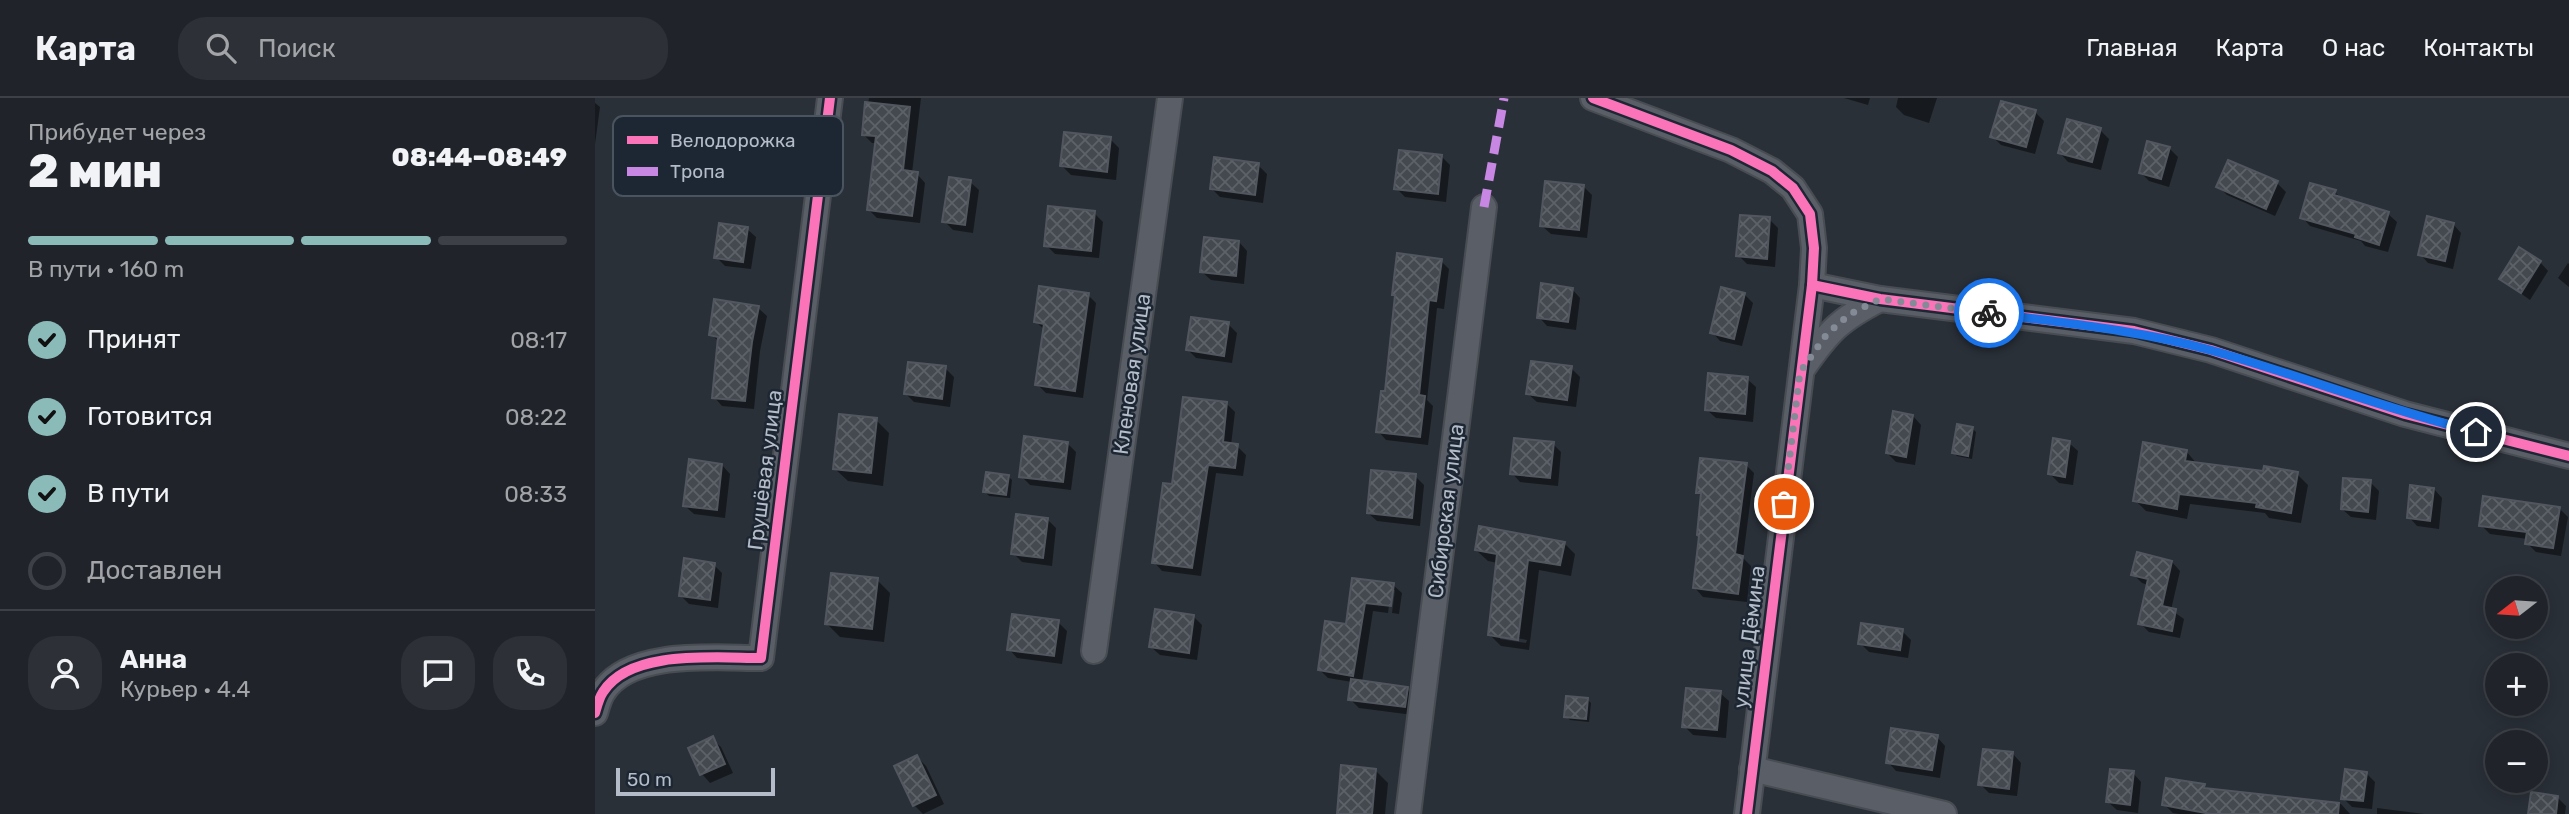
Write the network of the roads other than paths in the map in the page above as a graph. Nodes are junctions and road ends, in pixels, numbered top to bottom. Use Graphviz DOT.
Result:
graph roads {
  1 [pos="830,98"];
  2 [pos="1170,98"];
  3 [pos="1593,98"];
  4 [pos="828,116"];
  5 [pos="818,196"];
  6 [pos="1484,207"];
  7 [pos="1812,285"];
  8 [pos="1880,299"];
  9 [pos="1800,372"];
  10 [pos="2569,456"];
  11 [pos="1094,651"];
  12 [pos="595,713"];
  13 [pos="1752,769"];
  14 [pos="1408,814"];
  15 [pos="1747,814"];
  16 [pos="1944,814"];
  1 -- 4 [label="street, Грушёвая улица"];
  2 -- 11 [label="street, Кленовая улица"];
  3 -- 7 [label="street, улица Дёмина"];
  5 -- 12 [label="street, Грушёвая улица"];
  6 -- 14 [label="street, Сибирская улица"];
  7 -- 8 [label="street"];
  7 -- 9 [label="street, улица Дёмина"];
  8 -- 9 [label="street"];
  8 -- 10 [label="street"];
  9 -- 13 [label="street, улица Дёмина"];
  13 -- 15 [label="street, улица Дёмина"];
  13 -- 16 [label="street"];
}
